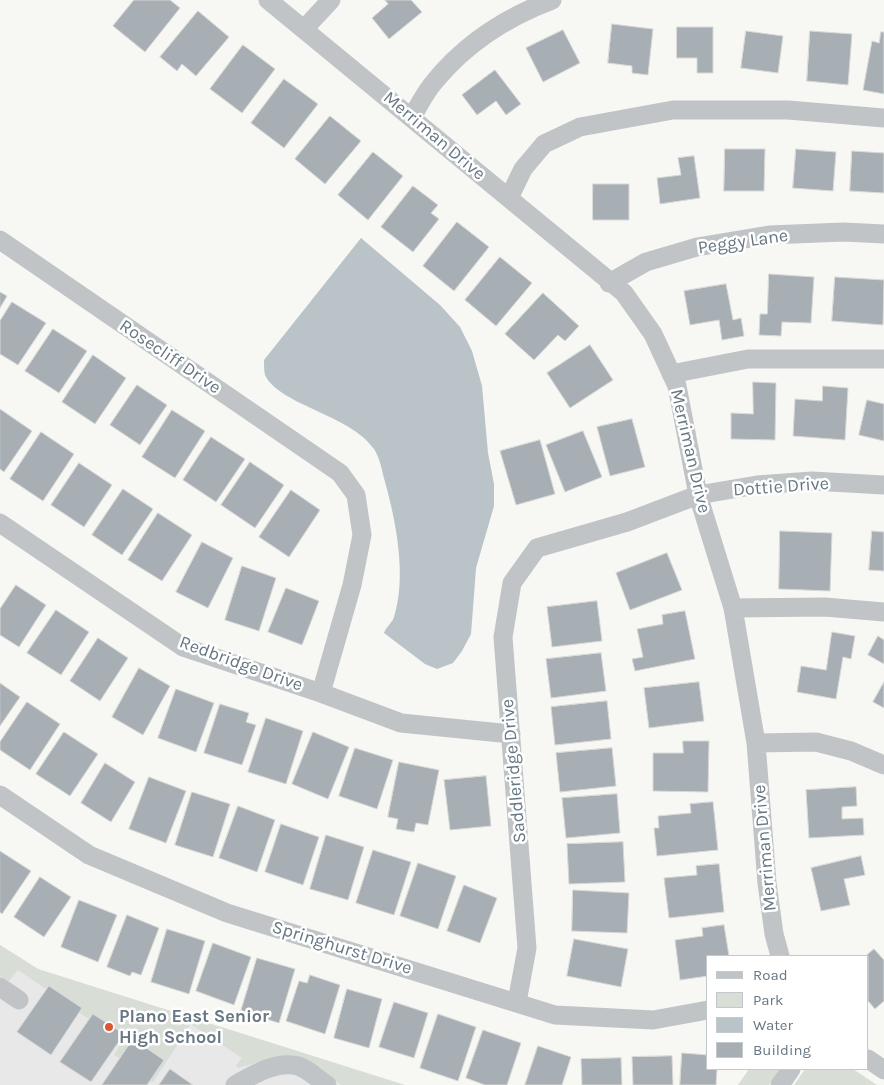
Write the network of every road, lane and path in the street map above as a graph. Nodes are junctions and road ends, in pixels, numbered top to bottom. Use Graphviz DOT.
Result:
graph roads {
  1 [pos="268,0"];
  2 [pos="331,0"];
  3 [pos="552,0"];
  4 [pos="304,29"];
  5 [pos="412,117"];
  6 [pos="884,118"];
  7 [pos="509,198"];
  8 [pos="884,234"];
  9 [pos="0,240"];
  10 [pos="609,283"];
  11 [pos="884,359"];
  12 [pos="671,374"];
  13 [pos="884,485"];
  14 [pos="698,496"];
  15 [pos="0,523"];
  16 [pos="537,548"];
  17 [pos="733,608"];
  18 [pos="884,612"];
  19 [pos="321,693"];
  20 [pos="510,734"];
  21 [pos="756,742"];
  22 [pos="884,765"];
  23 [pos="0,795"];
  24 [pos="780,955"];
  25 [pos="0,987"];
  26 [pos="19,1000"];
  27 [pos="517,1002"];
  28 [pos="706,1010"];
  29 [pos="869,1060"];
  30 [pos="790,1070"];
  31 [pos="884,1070"];
  32 [pos="235,1085"];
  33 [pos="327,1085"];
  34 [pos="780,1085"];
  1 -- 4 [label="street, Merriman Drive"];
  2 -- 4 [label="street"];
  3 -- 5 [label="street"];
  4 -- 5 [label="street, Merriman Drive"];
  5 -- 7 [label="street, Merriman Drive"];
  6 -- 7 [label="street"];
  7 -- 10 [label="street, Merriman Drive"];
  8 -- 10 [label="street, Peggy Lane"];
  9 -- 19 [label="street, Rosecliff Drive"];
  10 -- 12 [label="street, Merriman Drive"];
  11 -- 12 [label="street"];
  12 -- 14 [label="street, Merriman Drive"];
  13 -- 14 [label="street, Dottie Drive"];
  14 -- 16 [label="street, Dottie Drive"];
  14 -- 17 [label="street, Merriman Drive"];
  15 -- 19 [label="street, Redbridge Drive"];
  16 -- 20 [label="street, Saddleridge Drive"];
  17 -- 18 [label="street"];
  17 -- 21 [label="street, Merriman Drive"];
  19 -- 20 [label="street, Redbridge Drive"];
  20 -- 27 [label="street, Saddleridge Drive"];
  21 -- 22 [label="street"];
  21 -- 24 [label="street, Merriman Drive"];
  23 -- 27 [label="street, Springhurst Drive"];
  25 -- 26 [label="street"];
  27 -- 28 [label="street, Springhurst Drive"];
  29 -- 31 [label="street"];
  30 -- 34 [label="street"];
  32 -- 33 [label="street"];
}
